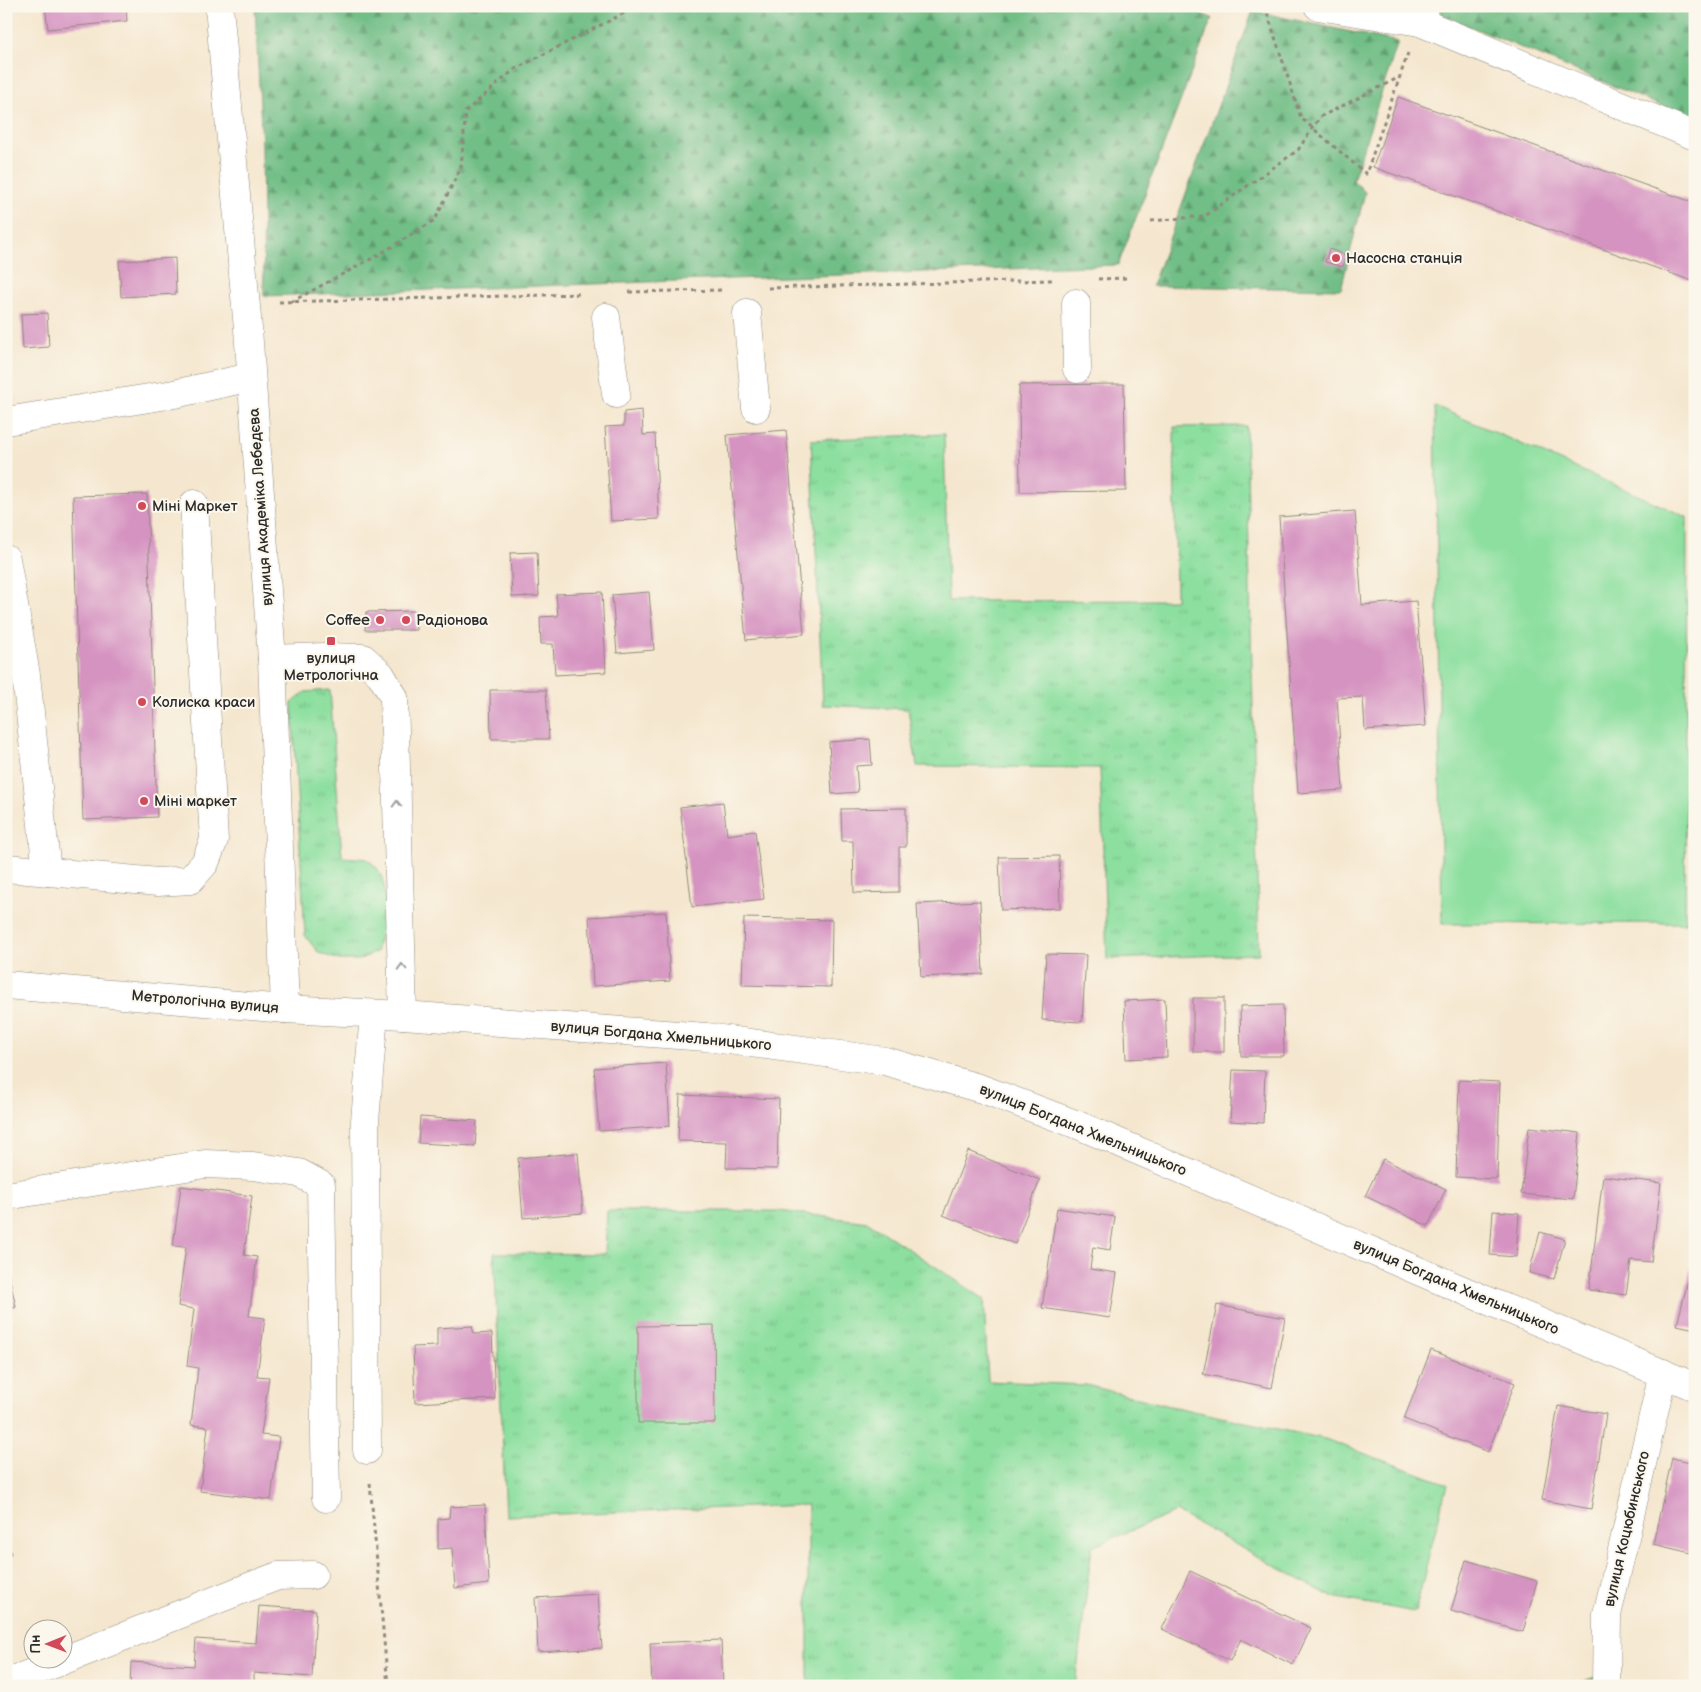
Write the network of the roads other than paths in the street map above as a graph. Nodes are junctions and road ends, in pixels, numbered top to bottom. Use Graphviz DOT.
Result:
graph roads {
  1 [pos="219,6"];
  2 [pos="1318,6"];
  3 [pos="1422,14"];
  4 [pos="1695,136"];
  5 [pos="1076,303"];
  6 [pos="747,313"];
  7 [pos="606,317"];
  8 [pos="1077,369"];
  9 [pos="251,377"];
  10 [pos="616,394"];
  11 [pos="756,408"];
  12 [pos="6,421"];
  13 [pos="194,504"];
  14 [pos="6,559"];
  15 [pos="272,659"];
  16 [pos="16,674"];
  17 [pos="6,868"];
  18 [pos="47,872"];
  19 [pos="6,985"];
  20 [pos="285,1009"];
  21 [pos="374,1014"];
  22 [pos="403,1015"];
  23 [pos="6,1196"];
  24 [pos="1663,1373"];
  25 [pos="1695,1387"];
  26 [pos="367,1450"];
  27 [pos="326,1498"];
  28 [pos="313,1576"];
  29 [pos="6,1683"];
  30 [pos="1606,1686"];
  1 -- 9 [label="street, вулиця Академіка Лебедєва"];
  2 -- 3 [label="street"];
  3 -- 4 [label="street"];
  5 -- 8 [label="street"];
  6 -- 11 [label="street"];
  7 -- 10 [label="street"];
  9 -- 12 [label="street"];
  9 -- 15 [label="street, вулиця Академіка Лебедєва"];
  13 -- 18 [label="street"];
  14 -- 16 [label="street"];
  15 -- 20 [label="street, вулиця Академіка Лебедєва"];
  22 -- 15 [label="street, one-way"];
  16 -- 18 [label="street"];
  17 -- 18 [label="street"];
  19 -- 20 [label="street, Метрологічна вулиця"];
  20 -- 21 [label="street, Метрологічна вулиця"];
  21 -- 22 [label="street, Метрологічна вулиця"];
  21 -- 26 [label="street"];
  22 -- 24 [label="street, вулиця Богдана Хмельницького"];
  23 -- 27 [label="street"];
  24 -- 25 [label="street, вулиця Богдана Хмельницького"];
  24 -- 30 [label="street, вулиця Коцюбинського"];
  28 -- 29 [label="street"];
}
